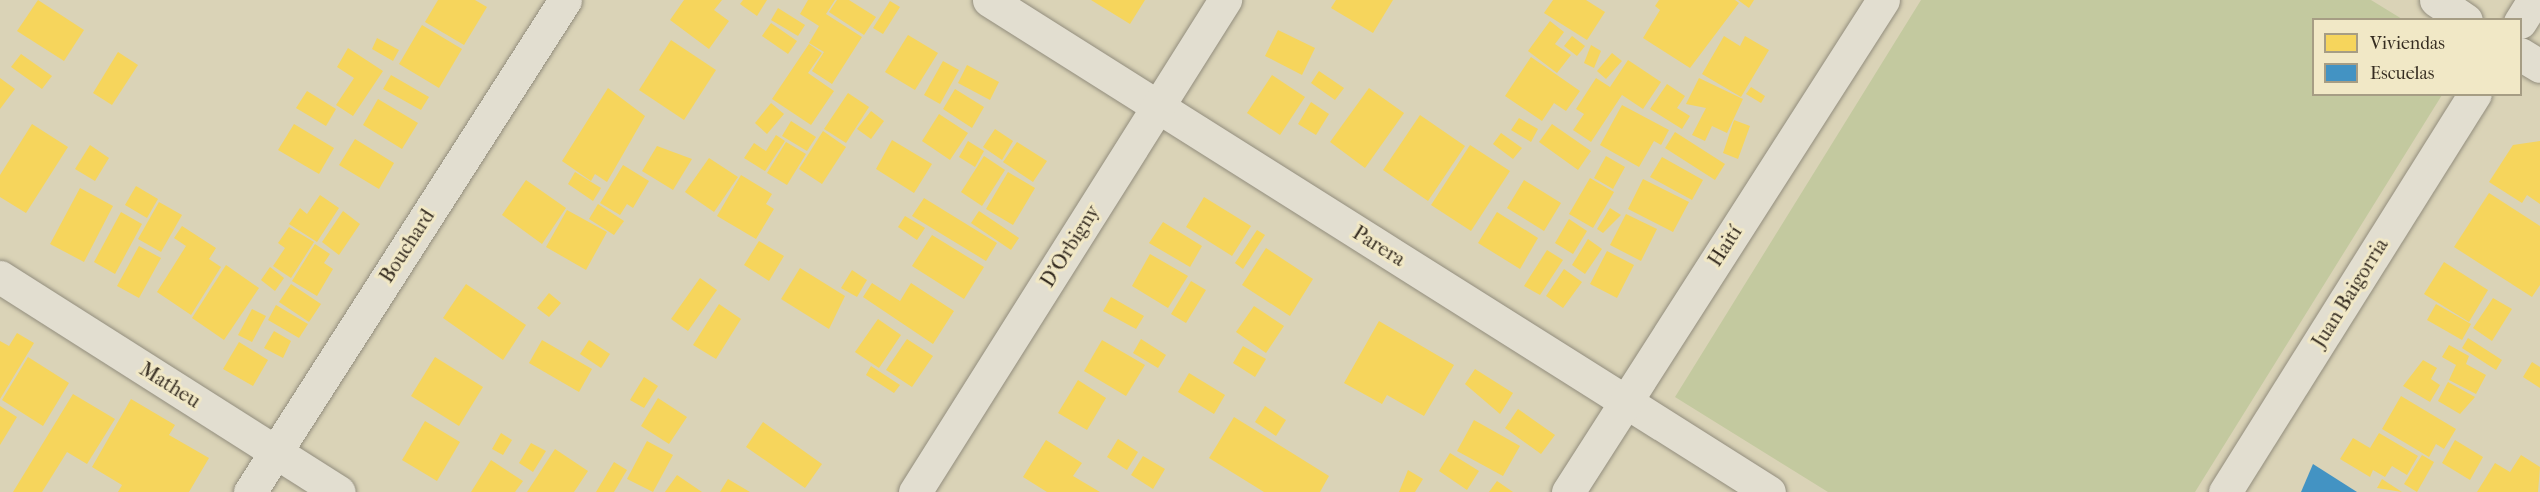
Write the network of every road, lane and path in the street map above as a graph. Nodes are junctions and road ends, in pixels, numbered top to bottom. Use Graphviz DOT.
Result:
graph roads {
  1 [pos="565,0"];
  2 [pos="989,0"];
  3 [pos="1225,0"];
  4 [pos="1883,0"];
  5 [pos="2436,0"];
  6 [pos="2534,0"];
  7 [pos="2463,18"];
  8 [pos="2522,19"];
  9 [pos="2522,55"];
  10 [pos="2540,66"];
  11 [pos="2474,96"];
  12 [pos="1158,106"];
  13 [pos="0,277"];
  14 [pos="1626,402"];
  15 [pos="275,452"];
  16 [pos="250,492"];
  17 [pos="339,492"];
  18 [pos="915,492"];
  19 [pos="1568,492"];
  20 [pos="1768,492"];
  21 [pos="2225,492"];
  1 -- 15 [label="street, Bouchard"];
  2 -- 12 [label="street, Parera"];
  3 -- 12 [label="street, D'Orbigny"];
  4 -- 14 [label="street, Haití"];
  5 -- 7 [label="street"];
  6 -- 8 [label="street"];
  9 -- 10 [label="street"];
  11 -- 21 [label="street, Juan Baigorria"];
  12 -- 14 [label="street, Parera"];
  12 -- 18 [label="street, D'Orbigny"];
  13 -- 15 [label="street, Matheu"];
  14 -- 19 [label="street, Haití"];
  14 -- 20 [label="street, Parera"];
  15 -- 16 [label="street, Bouchard"];
  15 -- 17 [label="street, Matheu"];
}
